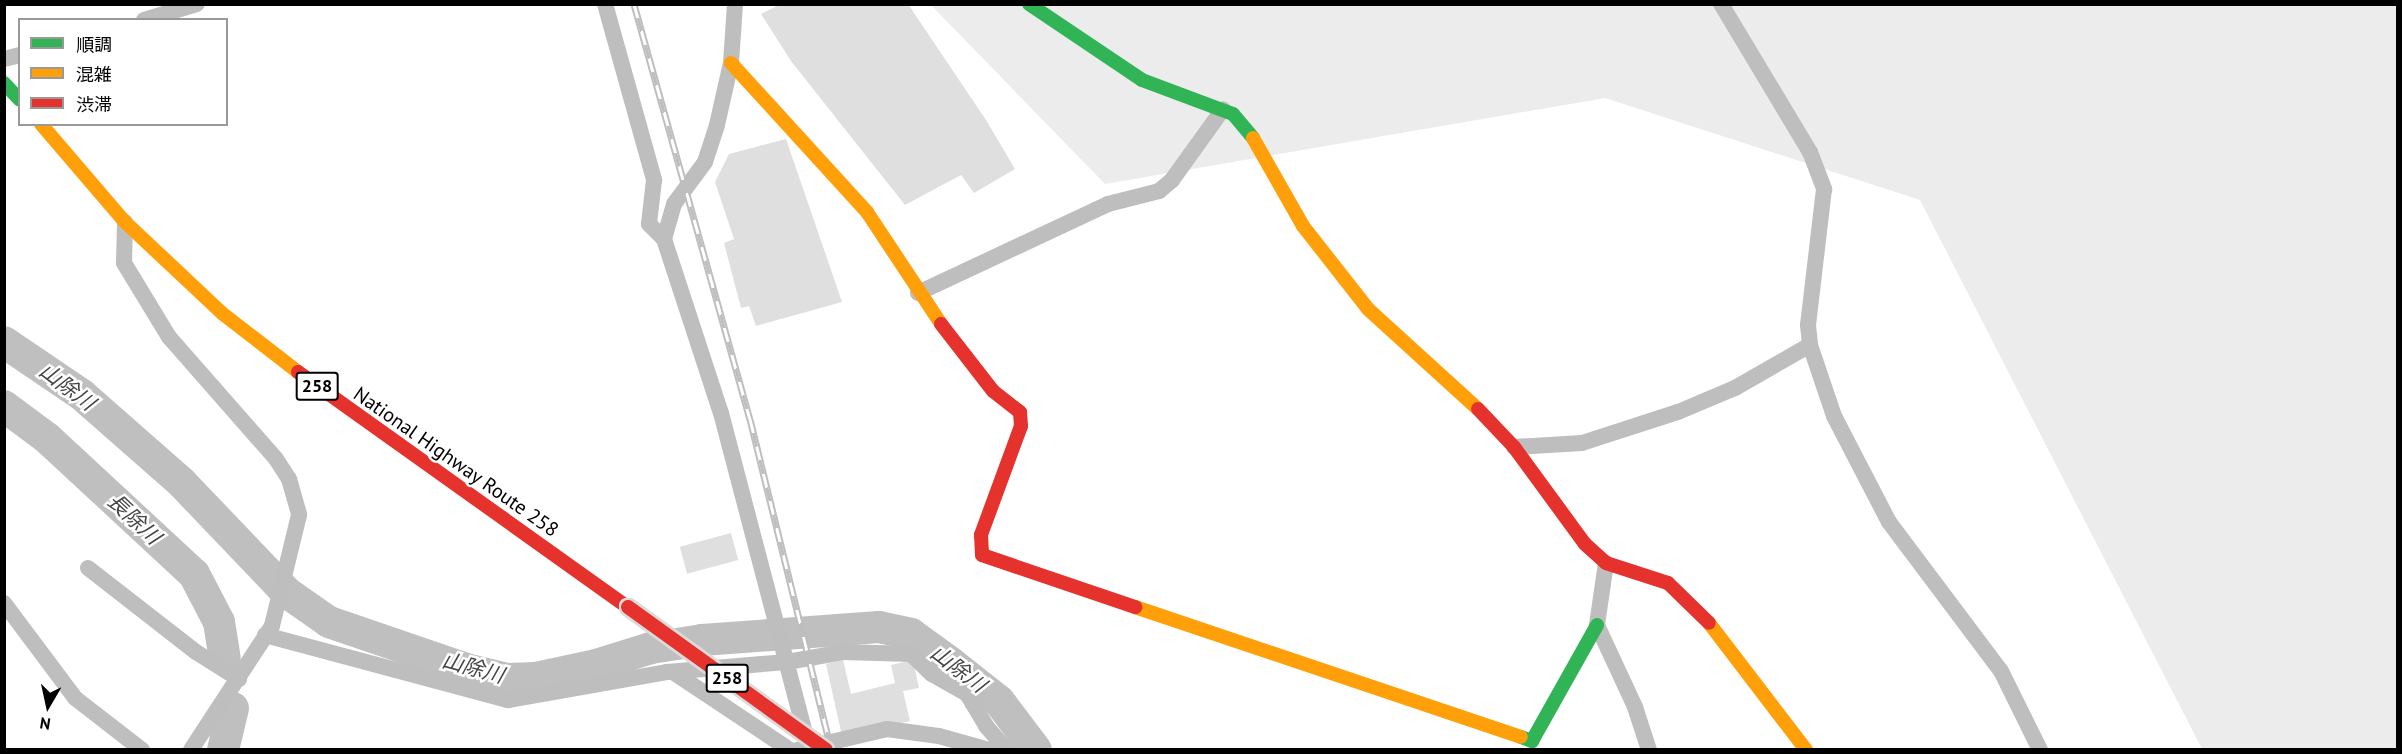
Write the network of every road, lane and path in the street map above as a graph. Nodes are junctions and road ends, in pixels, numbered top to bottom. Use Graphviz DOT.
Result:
graph roads {
  1 [pos="197,4"];
  2 [pos="605,4"];
  3 [pos="735,4"];
  4 [pos="1029,4"];
  5 [pos="1721,4"];
  6 [pos="151,18"];
  7 [pos="730,63"];
  8 [pos="4,83"];
  9 [pos="18,98"];
  10 [pos="1223,109"];
  11 [pos="42,126"];
  12 [pos="125,222"];
  13 [pos="664,238"];
  14 [pos="918,294"];
  15 [pos="1809,345"];
  16 [pos="1514,447"];
  17 [pos="1606,562"];
  18 [pos="88,568"];
  19 [pos="4,603"];
  20 [pos="1598,626"];
  21 [pos="269,631"];
  22 [pos="788,662"];
  23 [pos="673,672"];
  24 [pos="239,679"];
  25 [pos="805,749"];
  26 [pos="142,750"];
  27 [pos="191,750"];
  28 [pos="790,750"];
  29 [pos="826,750"];
  30 [pos="989,750"];
  31 [pos="1007,750"];
  32 [pos="1649,750"];
  33 [pos="1806,750"];
  34 [pos="2040,750"];
  1 -- 6 [label="street"];
  2 -- 13 [label="street"];
  3 -- 7 [label="street"];
  4 -- 10 [label="main road"];
  5 -- 15 [label="street"];
  7 -- 13 [label="street"];
  7 -- 14 [label="main road"];
  8 -- 9 [label="main road"];
  10 -- 14 [label="street"];
  10 -- 16 [label="main road"];
  11 -- 12 [label="main road, National Highway Route 258 / 258"];
  12 -- 21 [label="street"];
  12 -- 29 [label="main road, National Highway Route 258 / 258, bridge"];
  13 -- 22 [label="street"];
  14 -- 20 [label="main road"];
  15 -- 16 [label="street"];
  15 -- 34 [label="street"];
  16 -- 17 [label="main road"];
  17 -- 20 [label="street"];
  17 -- 33 [label="main road"];
  18 -- 24 [label="street"];
  19 -- 26 [label="street"];
  20 -- 32 [label="street"];
  21 -- 23 [label="street"];
  21 -- 24 [label="street"];
  22 -- 23 [label="street"];
  22 -- 25 [label="street"];
  22 -- 31 [label="street"];
  23 -- 28 [label="street"];
  24 -- 27 [label="street"];
  25 -- 30 [label="street"];
}
